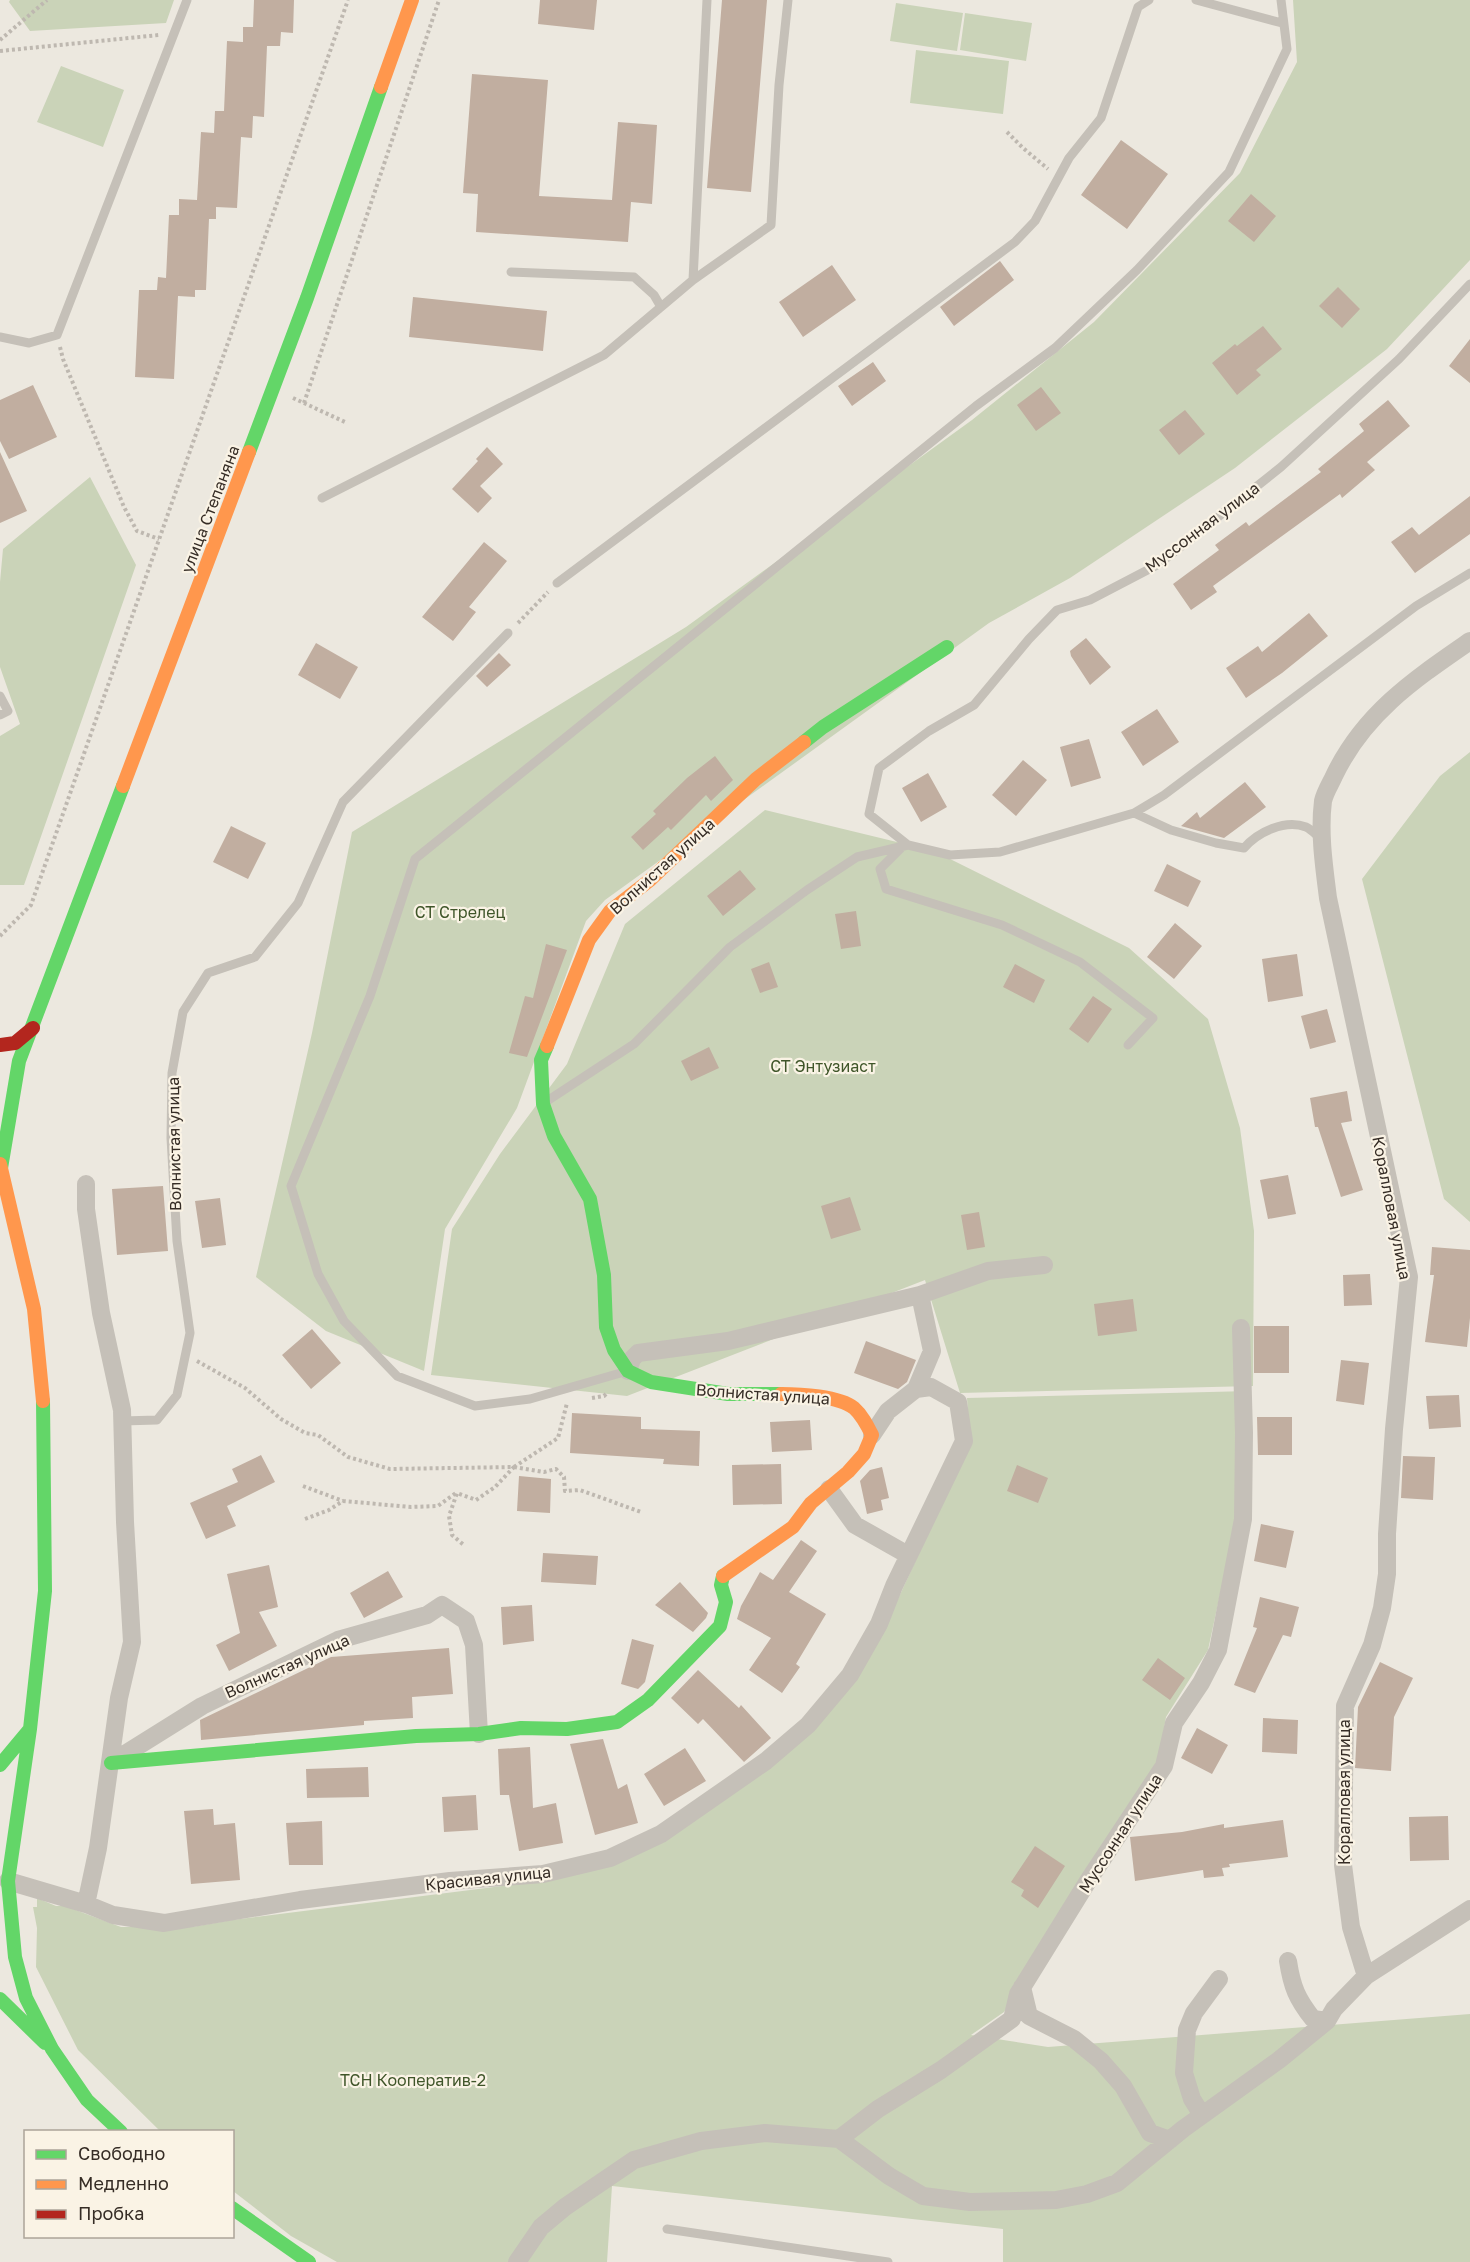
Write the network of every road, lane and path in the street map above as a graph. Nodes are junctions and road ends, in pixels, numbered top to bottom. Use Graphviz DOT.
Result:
graph roads {
  1 [pos="47,0"];
  2 [pos="188,0"];
  3 [pos="348,0"];
  4 [pos="412,0"];
  5 [pos="439,0"];
  6 [pos="707,0"];
  7 [pos="788,0"];
  8 [pos="1149,0"];
  9 [pos="1196,0"];
  10 [pos="1281,0"];
  11 [pos="1282,22"];
  12 [pos="175,33"];
  13 [pos="0,40"];
  14 [pos="0,51"];
  15 [pos="1007,132"];
  16 [pos="1058,177"];
  17 [pos="511,272"];
  18 [pos="693,280"];
  19 [pos="1470,284"];
  20 [pos="661,307"];
  21 [pos="57,335"];
  22 [pos="0,337"];
  23 [pos="273,388"];
  24 [pos="304,403"];
  25 [pos="345,422"];
  26 [pos="321,498"];
  27 [pos="159,538"];
  28 [pos="1470,573"];
  29 [pos="557,583"];
  30 [pos="508,633"];
  31 [pos="1470,641"];
  32 [pos="947,647"];
  33 [pos="0,696"];
  34 [pos="0,715"];
  35 [pos="1134,813"];
  36 [pos="1322,840"];
  37 [pos="904,847"];
  38 [pos="0,936"];
  39 [pos="33,1028"];
  40 [pos="0,1045"];
  41 [pos="1128,1045"];
  42 [pos="19,1061"];
  43 [pos="0,1084"];
  44 [pos="543,1104"];
  45 [pos="1,1166"];
  46 [pos="86,1184"];
  47 [pos="1044,1265"];
  48 [pos="920,1294"];
  49 [pos="1241,1328"];
  50 [pos="185,1355"];
  51 [pos="628,1371"];
  52 [pos="916,1389"];
  53 [pos="585,1400"];
  54 [pos="576,1402"];
  55 [pos="122,1421"];
  56 [pos="872,1435"];
  57 [pos="514,1467"];
  58 [pos="303,1486"];
  59 [pos="829,1489"];
  60 [pos="457,1493"];
  61 [pos="343,1501"];
  62 [pos="641,1512"];
  63 [pos="305,1519"];
  64 [pos="465,1546"];
  65 [pos="908,1555"];
  66 [pos="30,1729"];
  67 [pos="479,1734"];
  68 [pos="111,1763"];
  69 [pos="0,1765"];
  70 [pos="4,1881"];
  71 [pos="86,1904"];
  72 [pos="1470,1909"];
  73 [pos="28,1948"];
  74 [pos="1288,1961"];
  75 [pos="1366,1976"];
  76 [pos="1219,1979"];
  77 [pos="1022,1988"];
  78 [pos="0,1999"];
  79 [pos="45,2004"];
  80 [pos="1330,2015"];
  81 [pos="51,2049"];
  82 [pos="1203,2115"];
  83 [pos="119,2130"];
  84 [pos="136,2130"];
  85 [pos="839,2139"];
  86 [pos="1170,2140"];
  87 [pos="234,2209"];
  88 [pos="234,2225"];
  89 [pos="667,2229"];
  90 [pos="286,2262"];
  91 [pos="309,2262"];
  92 [pos="517,2262"];
  93 [pos="888,2262"];
  1 -- 13 [label="path"];
  2 -- 12 [label="lane"];
  3 -- 27 [label="path"];
  4 -- 23 [label="main road, улица Степаняна"];
  5 -- 24 [label="path"];
  6 -- 18 [label="lane"];
  7 -- 18 [label="lane"];
  8 -- 16 [label="lane"];
  9 -- 11 [label="lane"];
  10 -- 11 [label="lane"];
  11 -- 51 [label="lane"];
  12 -- 14 [label="path"];
  12 -- 21 [label="lane"];
  15 -- 16 [label="path"];
  16 -- 29 [label="lane"];
  17 -- 20 [label="lane"];
  18 -- 20 [label="lane"];
  19 -- 37 [label="lane, Муссонная улица"];
  20 -- 26 [label="lane"];
  21 -- 22 [label="lane"];
  21 -- 27 [label="path"];
  23 -- 24 [label="path"];
  23 -- 39 [label="main road, улица Степаняна"];
  24 -- 25 [label="path"];
  27 -- 38 [label="path"];
  28 -- 35 [label="lane"];
  29 -- 30 [label="path"];
  30 -- 50 [label="lane, Волнистая улица"];
  31 -- 36 [label="street, Коралловая улица"];
  32 -- 44 [label="main road, Волнистая улица"];
  33 -- 34 [label="lane"];
  35 -- 36 [label="lane"];
  35 -- 37 [label="lane"];
  36 -- 75 [label="street, Коралловая улица"];
  37 -- 41 [label="lane"];
  37 -- 44 [label="lane"];
  39 -- 40 [label="main road"];
  39 -- 42 [label="main road, улица Степаняна"];
  42 -- 43 [label="main road, улица Степаняна"];
  42 -- 45 [label="main road, улица Степаняна"];
  44 -- 51 [label="main road, Волнистая улица"];
  45 -- 66 [label="main road"];
  46 -- 55 [label="street"];
  47 -- 48 [label="street"];
  48 -- 51 [label="street"];
  48 -- 52 [label="street"];
  49 -- 77 [label="street, Муссонная улица"];
  50 -- 55 [label="lane, Волнистая улица"];
  50 -- 57 [label="path"];
  51 -- 53 [label="path"];
  51 -- 56 [label="main road, Волнистая улица"];
  52 -- 56 [label="street"];
  52 -- 65 [label="street, Красивая улица"];
  54 -- 57 [label="path"];
  55 -- 68 [label="street"];
  56 -- 59 [label="main road"];
  57 -- 60 [label="path"];
  57 -- 62 [label="path"];
  58 -- 61 [label="path"];
  59 -- 65 [label="street"];
  59 -- 67 [label="main road"];
  60 -- 61 [label="path"];
  60 -- 64 [label="path"];
  61 -- 63 [label="path"];
  65 -- 71 [label="street, Красивая улица"];
  66 -- 69 [label="main road"];
  66 -- 70 [label="main road"];
  67 -- 68 [label="main road"];
  67 -- 68 [label="street, Волнистая улица"];
  68 -- 71 [label="street"];
  70 -- 71 [label="street, Красивая улица"];
  70 -- 73 [label="main road"];
  70 -- 81 [label="main road"];
  72 -- 75 [label="street"];
  74 -- 80 [label="street"];
  75 -- 80 [label="street"];
  76 -- 82 [label="street"];
  77 -- 85 [label="street, Муссонная улица"];
  77 -- 86 [label="street"];
  78 -- 81 [label="main road"];
  79 -- 84 [label="main road"];
  80 -- 82 [label="street"];
  81 -- 83 [label="main road"];
  82 -- 86 [label="street"];
  85 -- 86 [label="street"];
  85 -- 92 [label="street"];
  87 -- 91 [label="main road"];
  88 -- 90 [label="main road"];
  89 -- 93 [label="lane"];
}
